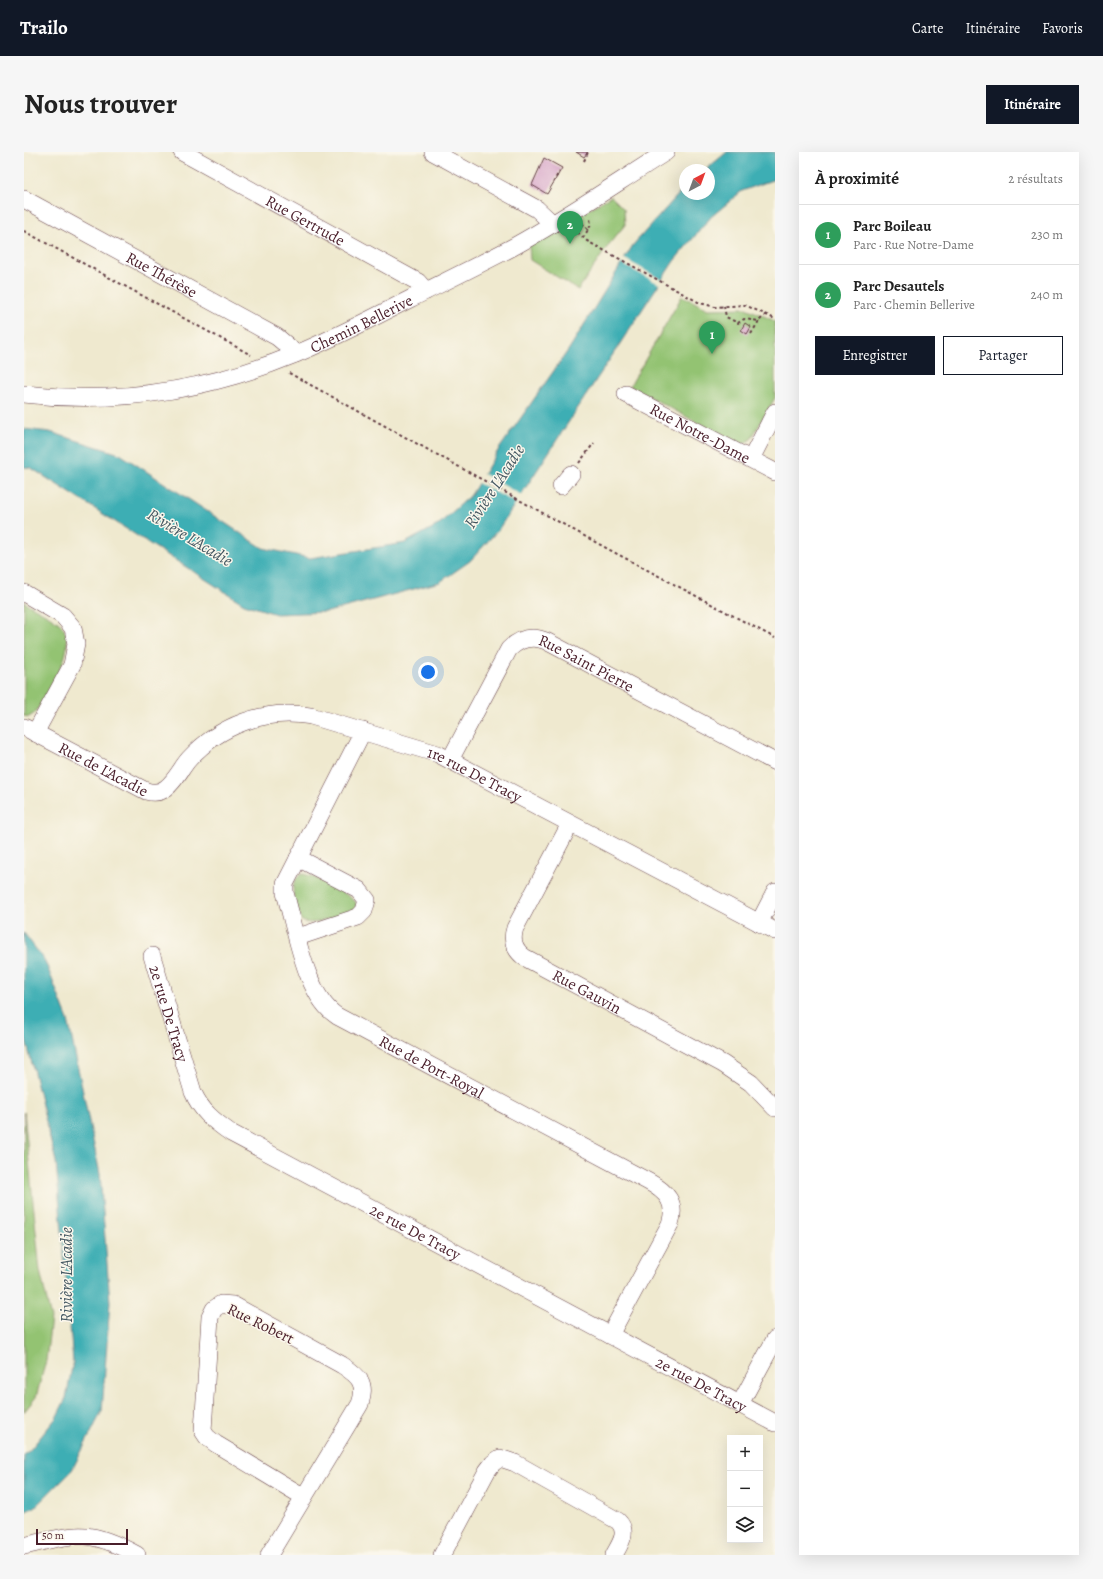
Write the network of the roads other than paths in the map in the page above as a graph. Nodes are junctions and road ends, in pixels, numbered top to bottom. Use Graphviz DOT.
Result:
graph roads {
  1 [pos="182,152"];
  2 [pos="433,152"];
  3 [pos="666,152"];
  4 [pos="24,199"];
  5 [pos="553,224"];
  6 [pos="426,291"];
  7 [pos="295,354"];
  8 [pos="24,394"];
  9 [pos="626,394"];
  10 [pos="775,412"];
  11 [pos="751,458"];
  12 [pos="775,472"];
  13 [pos="24,593"];
  14 [pos="30,730"];
  15 [pos="364,731"];
  16 [pos="450,760"];
  17 [pos="775,762"];
  18 [pos="171,783"];
  19 [pos="570,824"];
  20 [pos="298,858"];
  21 [pos="775,892"];
  22 [pos="759,922"];
  23 [pos="775,931"];
  24 [pos="298,937"];
  25 [pos="152,956"];
  26 [pos="775,1108"];
  27 [pos="610,1335"];
  28 [pos="775,1339"];
  29 [pos="740,1404"];
  30 [pos="775,1423"];
  31 [pos="304,1497"];
  32 [pos="24,1546"];
  33 [pos="137,1555"];
  34 [pos="269,1555"];
  35 [pos="442,1555"];
  36 [pos="614,1555"];
  1 -- 6 [label="street, Rue Gertrude"];
  2 -- 5 [label="street"];
  3 -- 5 [label="street, Chemin Bellerive"];
  4 -- 7 [label="street, Rue Thérèse"];
  5 -- 6 [label="street, Chemin Bellerive"];
  6 -- 7 [label="street, Chemin Bellerive"];
  7 -- 8 [label="street, Chemin Bellerive"];
  9 -- 11 [label="street, Rue Notre-Dame"];
  10 -- 11 [label="street"];
  11 -- 12 [label="street, Rue Notre-Dame"];
  13 -- 14 [label="street, Rue de L'Acadie"];
  14 -- 18 [label="street, Rue de L'Acadie"];
  15 -- 16 [label="street, 1re rue De Tracy"];
  15 -- 18 [label="street, 1re rue De Tracy"];
  15 -- 20 [label="street, Rue de Port-Royal"];
  16 -- 17 [label="street, Rue Saint Pierre"];
  16 -- 19 [label="street, 1re rue De Tracy"];
  19 -- 22 [label="street, 1re rue De Tracy"];
  19 -- 26 [label="street, Rue Gauvin"];
  20 -- 24 [label="street, Rue de Port-Royal"];
  20 -- 24 [label="street"];
  21 -- 22 [label="street"];
  22 -- 23 [label="street, 1re rue De Tracy"];
  24 -- 27 [label="street, Rue de Port-Royal"];
  25 -- 27 [label="street, 2e rue De Tracy"];
  27 -- 29 [label="street, 2e rue De Tracy"];
  28 -- 29 [label="street"];
  29 -- 30 [label="street, 2e rue De Tracy"];
  31 -- 31 [label="street, Rue Robert"];
  31 -- 34 [label="street, Rue Robert"];
  32 -- 33 [label="street"];
  35 -- 36 [label="street"];
}
